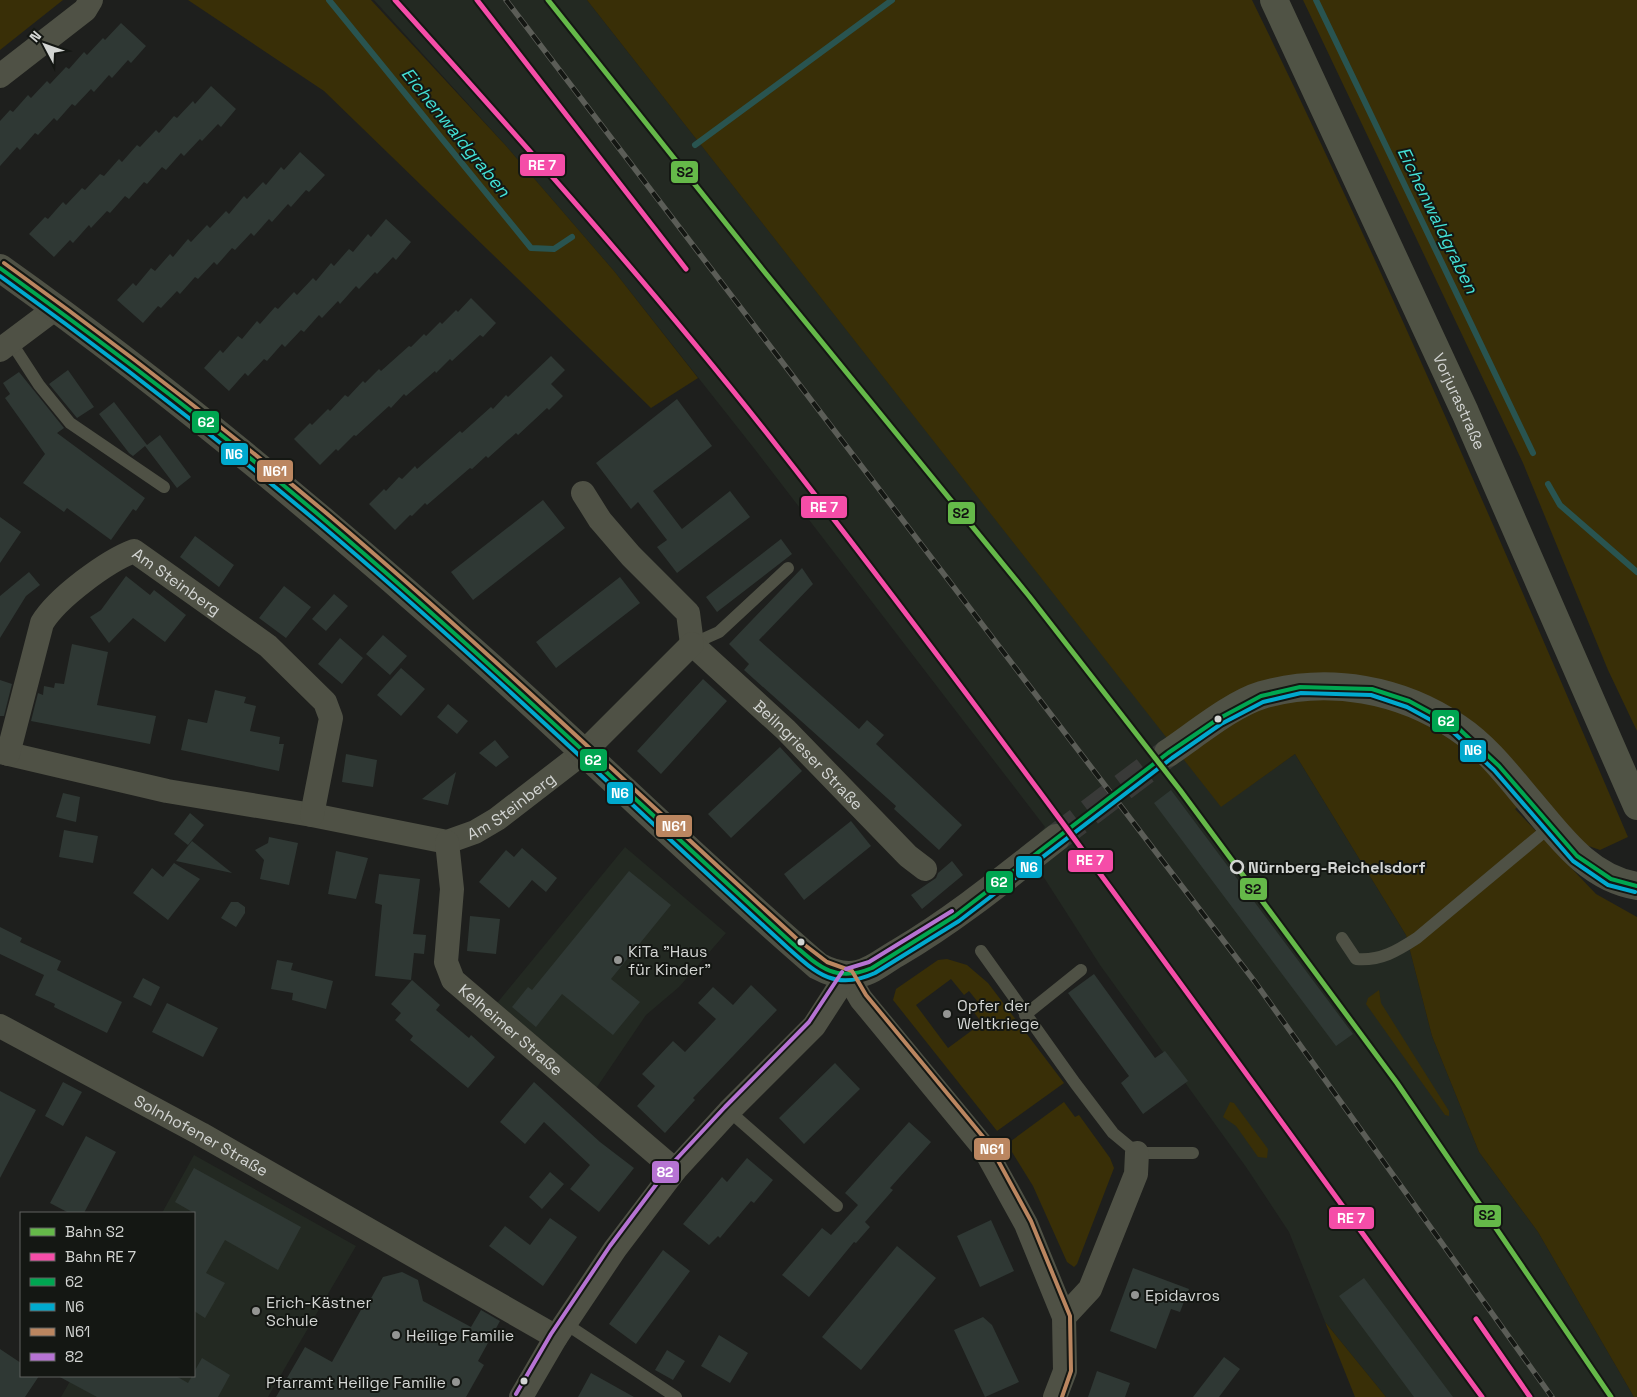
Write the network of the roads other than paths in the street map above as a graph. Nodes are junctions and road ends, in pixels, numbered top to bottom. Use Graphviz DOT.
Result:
graph roads {
  1 [pos="91,0"];
  2 [pos="1274,0"];
  3 [pos="0,76"];
  4 [pos="0,268"];
  5 [pos="56,308"];
  6 [pos="5,346"];
  7 [pos="164,487"];
  8 [pos="583,493"];
  9 [pos="788,568"];
  10 [pos="692,644"];
  11 [pos="584,752"];
  12 [pos="4,753"];
  13 [pos="1168,753"];
  14 [pos="1637,806"];
  15 [pos="312,815"];
  16 [pos="1551,826"];
  17 [pos="1056,838"];
  18 [pos="447,842"];
  19 [pos="925,869"];
  20 [pos="1637,886"];
  21 [pos="1342,938"];
  22 [pos="981,951"];
  23 [pos="1081,970"];
  24 [pos="847,975"];
  25 [pos="1025,1015"];
  26 [pos="0,1026"];
  27 [pos="729,1111"];
  28 [pos="1137,1153"];
  29 [pos="1193,1153"];
  30 [pos="675,1170"];
  31 [pos="837,1206"];
  32 [pos="1064,1316"];
  33 [pos="561,1330"];
  34 [pos="521,1397"];
  35 [pos="676,1397"];
  36 [pos="1055,1397"];
  1 -- 3 [label="street"];
  2 -- 14 [label="main road, Vorjurastraße"];
  4 -- 5 [label="street"];
  5 -- 6 [label="street"];
  5 -- 11 [label="street"];
  6 -- 7 [label="lane"];
  8 -- 10 [label="street"];
  9 -- 10 [label="lane"];
  10 -- 11 [label="street"];
  10 -- 19 [label="street, Beilngrieser Straße"];
  11 -- 18 [label="street, Am Steinberg"];
  11 -- 24 [label="street"];
  12 -- 15 [label="street, Am Steinberg"];
  12 -- 15 [label="street, Am Steinberg"];
  13 -- 16 [label="street"];
  15 -- 18 [label="street, Am Steinberg"];
  16 -- 20 [label="street"];
  16 -- 21 [label="lane"];
  17 -- 24 [label="street"];
  18 -- 30 [label="street, Kelheimer Straße"];
  22 -- 25 [label="lane"];
  23 -- 25 [label="lane"];
  24 -- 27 [label="street"];
  24 -- 32 [label="street"];
  25 -- 28 [label="lane"];
  26 -- 33 [label="street, Solnhofener Straße"];
  27 -- 30 [label="street"];
  27 -- 31 [label="lane"];
  28 -- 29 [label="lane"];
  28 -- 32 [label="street"];
  30 -- 33 [label="street"];
  32 -- 36 [label="street"];
  33 -- 34 [label="street"];
  33 -- 35 [label="lane"];
}
